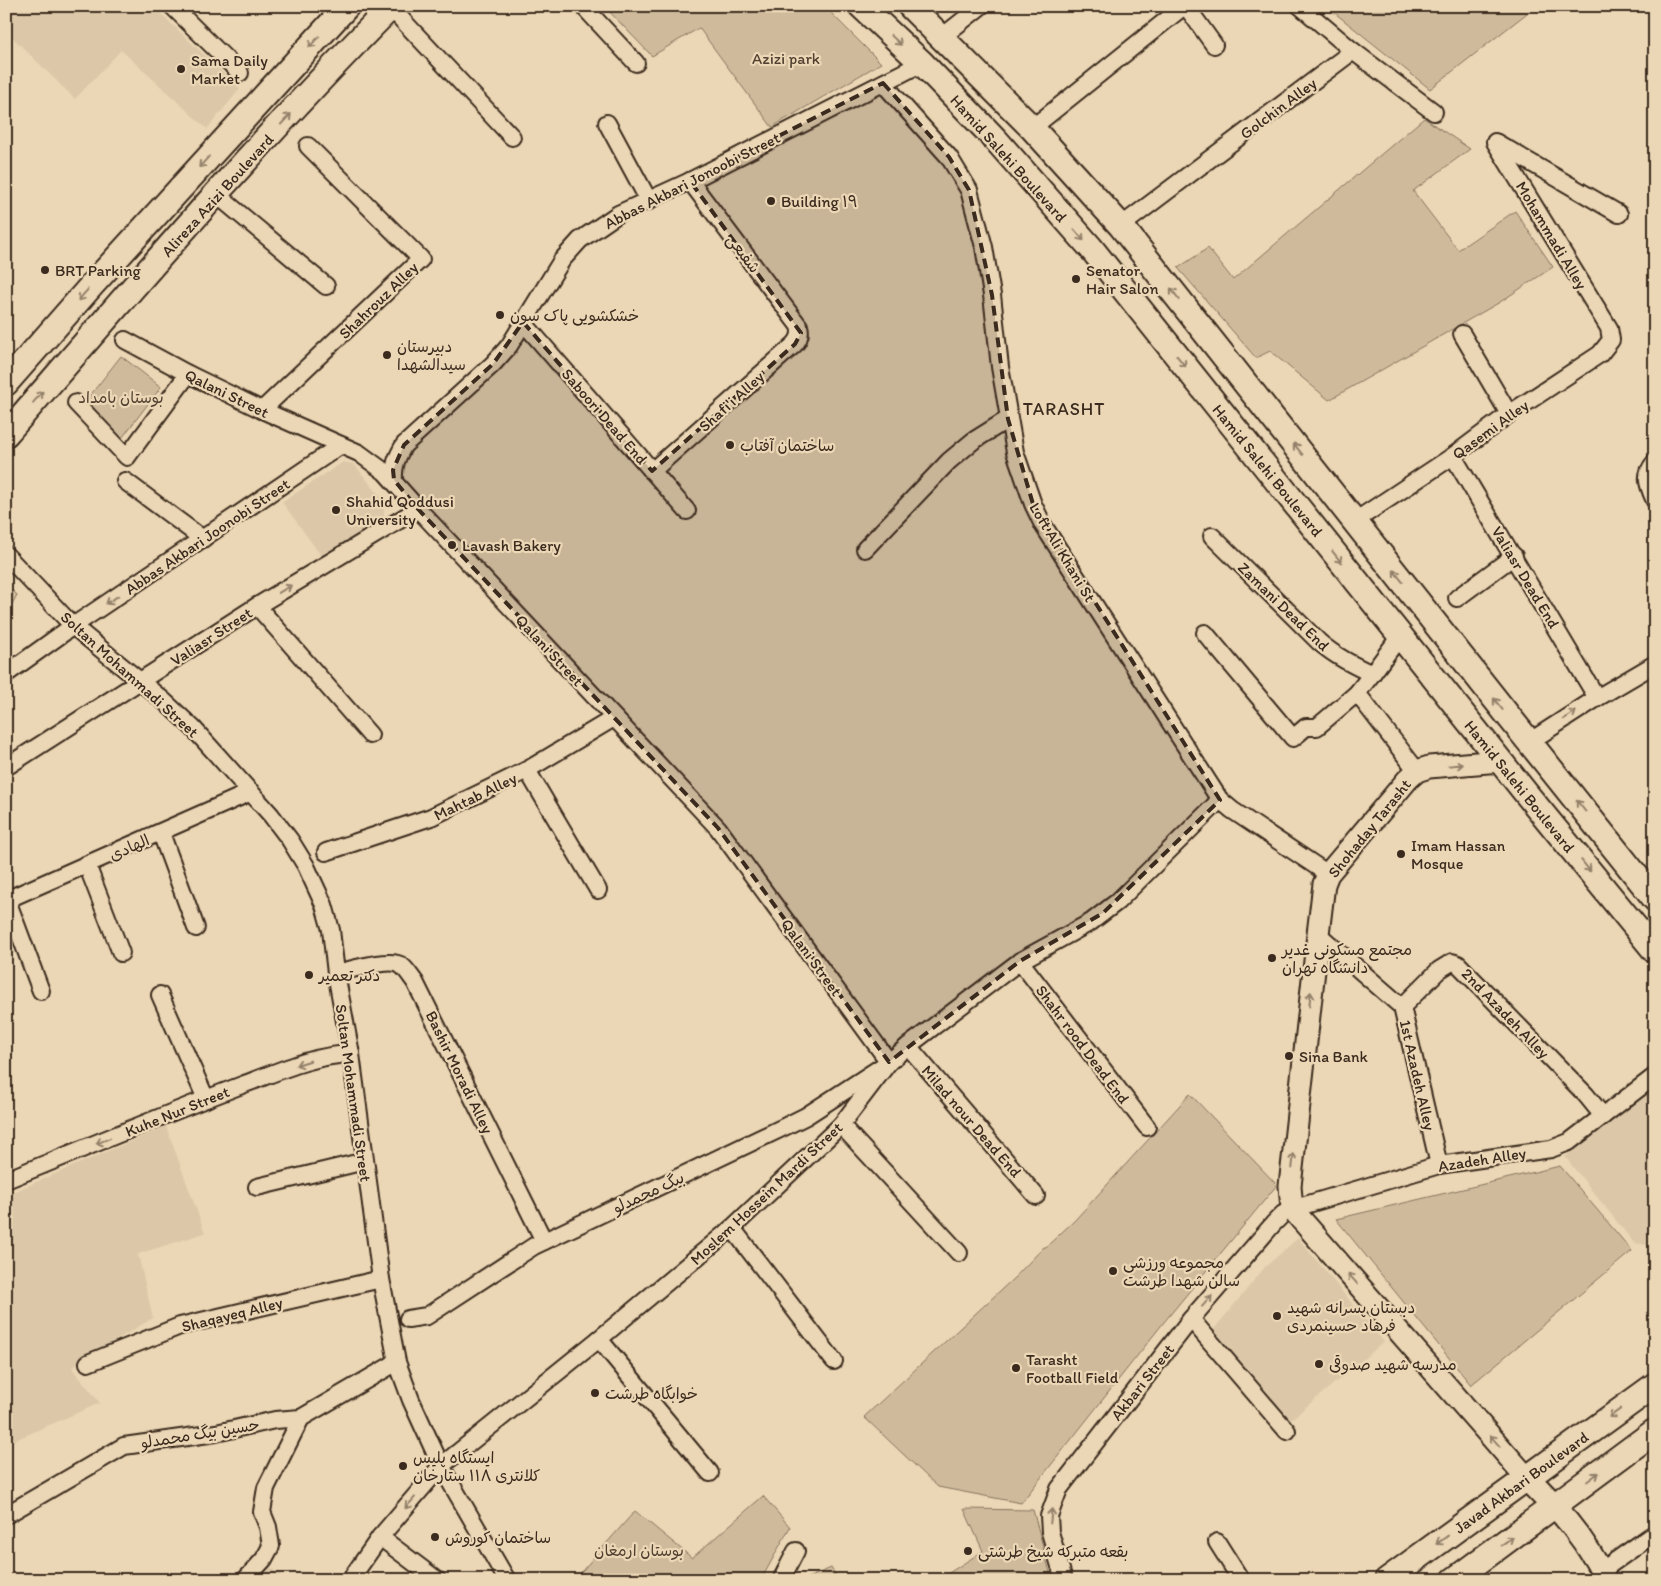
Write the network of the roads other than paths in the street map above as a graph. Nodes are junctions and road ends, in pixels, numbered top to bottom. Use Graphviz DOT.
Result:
graph roads {
  1 [pos="172,6"];
  2 [pos="347,6"];
  3 [pos="583,6"];
  4 [pos="861,6"];
  5 [pos="910,6"];
  6 [pos="1185,6"];
  7 [pos="1300,6"];
  8 [pos="392,7"];
  9 [pos="977,8"];
  10 [pos="942,37"];
  11 [pos="1214,46"];
  12 [pos="1353,51"];
  13 [pos="636,63"];
  14 [pos="922,64"];
  15 [pos="240,73"];
  16 [pos="883,83"];
  17 [pos="1434,112"];
  18 [pos="607,123"];
  19 [pos="1032,128"];
  20 [pos="512,137"];
  21 [pos="308,146"];
  22 [pos="690,181"];
  23 [pos="216,194"];
  24 [pos="649,201"];
  25 [pos="1620,214"];
  26 [pos="1121,226"];
  27 [pos="326,286"];
  28 [pos="523,322"];
  29 [pos="1609,328"];
  30 [pos="1462,334"];
  31 [pos="125,340"];
  32 [pos="188,374"];
  33 [pos="6,383"];
  34 [pos="76,403"];
  35 [pos="262,410"];
  36 [pos="1508,414"];
  37 [pos="1008,419"];
  38 [pos="6,434"];
  39 [pos="341,445"];
  40 [pos="1454,456"];
  41 [pos="1655,462"];
  42 [pos="652,471"];
  43 [pos="125,480"];
  44 [pos="394,480"];
  45 [pos="1655,501"];
  46 [pos="418,509"];
  47 [pos="687,511"];
  48 [pos="1355,521"];
  49 [pos="1212,536"];
  50 [pos="203,539"];
  51 [pos="865,549"];
  52 [pos="6,555"];
  53 [pos="1514,556"];
  54 [pos="1457,598"];
  55 [pos="257,606"];
  56 [pos="73,626"];
  57 [pos="1205,633"];
  58 [pos="1400,636"];
  59 [pos="1655,664"];
  60 [pos="6,674"];
  61 [pos="1372,674"];
  62 [pos="141,682"];
  63 [pos="1357,693"];
  64 [pos="1597,698"];
  65 [pos="614,718"];
  66 [pos="370,736"];
  67 [pos="1529,742"];
  68 [pos="1500,761"];
  69 [pos="6,767"];
  70 [pos="527,770"];
  71 [pos="1417,771"];
  72 [pos="250,792"];
  73 [pos="1220,800"];
  74 [pos="161,833"];
  75 [pos="326,852"];
  76 [pos="86,865"];
  77 [pos="1328,874"];
  78 [pos="598,890"];
  79 [pos="1655,899"];
  80 [pos="7,900"];
  81 [pos="196,928"];
  82 [pos="1318,934"];
  83 [pos="1655,951"];
  84 [pos="122,953"];
  85 [pos="1020,961"];
  86 [pos="336,973"];
  87 [pos="42,991"];
  88 [pos="160,995"];
  89 [pos="1402,1007"];
  90 [pos="908,1046"];
  91 [pos="351,1054"];
  92 [pos="889,1062"];
  93 [pos="1655,1076"];
  94 [pos="206,1099"];
  95 [pos="1603,1116"];
  96 [pos="841,1125"];
  97 [pos="1146,1127"];
  98 [pos="365,1161"];
  99 [pos="1439,1165"];
  100 [pos="6,1180"];
  101 [pos="257,1187"];
  102 [pos="1036,1196"];
  103 [pos="1292,1209"];
  104 [pos="732,1228"];
  105 [pos="544,1241"];
  106 [pos="959,1252"];
  107 [pos="381,1279"];
  108 [pos="408,1319"];
  109 [pos="1191,1319"];
  110 [pos="599,1339"];
  111 [pos="834,1361"];
  112 [pos="397,1362"];
  113 [pos="88,1363"];
  114 [pos="1655,1385"];
  115 [pos="301,1418"];
  116 [pos="1287,1431"];
  117 [pos="1655,1431"];
  118 [pos="441,1466"];
  119 [pos="710,1474"];
  120 [pos="1527,1478"];
  121 [pos="1554,1506"];
  122 [pos="6,1515"];
  123 [pos="1655,1533"];
  124 [pos="380,1537"];
  125 [pos="1217,1542"];
  126 [pos="796,1551"];
  127 [pos="1604,1576"];
  128 [pos="245,1580"];
  129 [pos="350,1580"];
  130 [pos="437,1580"];
  131 [pos="507,1580"];
  132 [pos="781,1580"];
  133 [pos="1064,1580"];
  134 [pos="1241,1580"];
  135 [pos="1387,1580"];
  136 [pos="1454,1580"];
  1 -- 15 [label="street"];
  2 -- 33 [label="main road, Alireza Azizi Boulevard, one-way"];
  3 -- 13 [label="street"];
  4 -- 14 [label="main road, Hamid Salehi Boulevard, one-way"];
  5 -- 10 [label="main road, Hamid Salehi Boulevard"];
  6 -- 11 [label="street"];
  6 -- 19 [label="street"];
  7 -- 12 [label="street"];
  8 -- 20 [label="street"];
  23 -- 8 [label="main road, Alireza Azizi Boulevard, one-way"];
  9 -- 10 [label="street"];
  10 -- 19 [label="main road, Hamid Salehi Boulevard"];
  12 -- 17 [label="street"];
  12 -- 26 [label="street, Golchin Alley"];
  14 -- 16 [label="street, Abbas Akbari Jonoobi Street"];
  14 -- 58 [label="main road, Hamid Salehi Boulevard, one-way"];
  16 -- 22 [label="street, Abbas Akbari Jonoobi Street"];
  16 -- 37 [label="street, Loft Ali Khani St"];
  18 -- 24 [label="street"];
  19 -- 26 [label="main road, Hamid Salehi Boulevard"];
  21 -- 35 [label="street, Shahrouz Alley"];
  22 -- 24 [label="street, Abbas Akbari Jonoobi Street"];
  22 -- 42 [label="street, Shafi'i Alley"];
  23 -- 27 [label="street"];
  38 -- 23 [label="main road, Alireza Azizi Boulevard, one-way"];
  24 -- 28 [label="street, Abbas Akbari Jonoobi Street"];
  25 -- 29 [label="street, Mohammadi Alley"];
  48 -- 26 [label="main road, Hamid Salehi Boulevard, one-way"];
  28 -- 42 [label="street, Saboori Dead End"];
  28 -- 44 [label="street, Abbas Akbari Jonoobi Street"];
  29 -- 36 [label="street, Qasemi Alley"];
  30 -- 36 [label="street"];
  31 -- 32 [label="street, Qalani Street"];
  32 -- 34 [label="street"];
  32 -- 35 [label="street, Qalani Street"];
  35 -- 39 [label="street, Qalani Street"];
  36 -- 40 [label="street, Qasemi Alley"];
  37 -- 51 [label="street"];
  37 -- 73 [label="street, Loft Ali Khani St"];
  39 -- 44 [label="street, Qalani Street"];
  39 -- 50 [label="street, Abbas Akbari Joonobi Street"];
  40 -- 48 [label="street, Qasemi Alley"];
  40 -- 53 [label="street, Valiasr Dead End"];
  41 -- 45 [label="street"];
  42 -- 47 [label="street, Saboori Dead End"];
  43 -- 50 [label="street"];
  44 -- 46 [label="street, Qalani Street"];
  55 -- 46 [label="street, Valiasr Street, one-way"];
  46 -- 65 [label="street, Qalani Street"];
  67 -- 48 [label="main road, Hamid Salehi Boulevard, one-way"];
  49 -- 61 [label="street, Zamani Dead End"];
  50 -- 56 [label="street, Abbas Akbari Joonobi Street, one-way"];
  52 -- 56 [label="street, Soltan Mohammadi Street"];
  53 -- 54 [label="street"];
  53 -- 64 [label="street, Valiasr Dead End"];
  55 -- 62 [label="street, Valiasr Street"];
  55 -- 66 [label="street"];
  56 -- 60 [label="street, Abbas Akbari Joonobi Street"];
  56 -- 62 [label="street, Soltan Mohammadi Street"];
  57 -- 63 [label="street"];
  58 -- 61 [label="street"];
  58 -- 68 [label="main road, Hamid Salehi Boulevard"];
  59 -- 64 [label="street"];
  61 -- 63 [label="street"];
  62 -- 69 [label="street, Valiasr Street"];
  62 -- 72 [label="street, Soltan Mohammadi Street"];
  63 -- 71 [label="street"];
  67 -- 64 [label="street, one-way"];
  65 -- 70 [label="street, Mahtab Alley"];
  65 -- 92 [label="street, Qalani Street"];
  67 -- 68 [label="main road"];
  79 -- 67 [label="main road, Hamid Salehi Boulevard, one-way"];
  71 -- 68 [label="street, Shohaday Tarasht, one-way"];
  68 -- 83 [label="main road, Hamid Salehi Boulevard, one-way"];
  70 -- 75 [label="street, Mahtab Alley"];
  70 -- 78 [label="street"];
  71 -- 77 [label="street, Shohaday Tarasht"];
  72 -- 74 [label="street, الهادی"];
  72 -- 86 [label="street, Soltan Mohammadi Street"];
  73 -- 77 [label="street, Loft Ali Khani St"];
  73 -- 85 [label="street, Moslem Hossein Mardi Street"];
  74 -- 76 [label="street, الهادی"];
  74 -- 81 [label="street"];
  76 -- 80 [label="street, الهادی"];
  76 -- 84 [label="street"];
  77 -- 82 [label="street, Shohaday Tarasht"];
  80 -- 87 [label="street"];
  82 -- 89 [label="street, 1st Azadeh Alley"];
  103 -- 82 [label="street, Shohaday Tarasht, one-way"];
  85 -- 90 [label="street, Moslem Hossein Mardi Street"];
  85 -- 97 [label="street, Shahr rood Dead End"];
  86 -- 91 [label="street, Soltan Mohammadi Street"];
  86 -- 105 [label="street, Bashir Moradi Alley"];
  88 -- 94 [label="street"];
  89 -- 95 [label="street, 2nd Azadeh Alley"];
  89 -- 99 [label="street, 1st Azadeh Alley"];
  90 -- 92 [label="street, Moslem Hossein Mardi Street"];
  90 -- 102 [label="street, Milad nour Dead End"];
  91 -- 94 [label="street, Kuhe Nur Street, one-way"];
  91 -- 98 [label="street, Soltan Mohammadi Street"];
  92 -- 96 [label="street, Moslem Hossein Mardi Street"];
  92 -- 105 [label="street, بیگ محمدلو"];
  93 -- 95 [label="street, Azadeh Alley"];
  94 -- 100 [label="street, Kuhe Nur Street, one-way"];
  95 -- 99 [label="street, Azadeh Alley"];
  96 -- 104 [label="street, Moslem Hossein Mardi Street"];
  96 -- 106 [label="street"];
  98 -- 101 [label="street"];
  98 -- 107 [label="street, Soltan Mohammadi Street"];
  99 -- 103 [label="street, Azadeh Alley"];
  109 -- 103 [label="street, Akbari Street, one-way"];
  120 -- 103 [label="street, one-way"];
  104 -- 110 [label="street, Moslem Hossein Mardi Street"];
  104 -- 111 [label="street"];
  105 -- 108 [label="street, بیگ محمدلو"];
  107 -- 112 [label="street, Soltan Mohammadi Street"];
  107 -- 113 [label="street, Shaqayeq Alley"];
  109 -- 116 [label="street"];
  133 -- 109 [label="street, Akbari Street, one-way"];
  110 -- 118 [label="street, Moslem Hossein Mardi Street"];
  110 -- 119 [label="street"];
  112 -- 115 [label="street, حسین بیگ محمدلو"];
  112 -- 118 [label="street, Soltan Mohammadi Street"];
  114 -- 120 [label="main road, Javad Akbari Boulevard, one-way"];
  115 -- 122 [label="street, حسین بیگ محمدلو"];
  115 -- 128 [label="street"];
  121 -- 117 [label="main road, one-way"];
  118 -- 124 [label="street, Moslem Hossein Mardi Street, one-way"];
  118 -- 131 [label="street, Soltan Mohammadi Street"];
  120 -- 121 [label="main road"];
  120 -- 135 [label="main road, Javad Akbari Boulevard, one-way"];
  121 -- 127 [label="street"];
  136 -- 121 [label="main road, one-way"];
  123 -- 127 [label="street"];
  124 -- 129 [label="street, Moslem Hossein Mardi Street"];
  124 -- 130 [label="street"];
  125 -- 134 [label="street"];
  126 -- 132 [label="street"];
}
